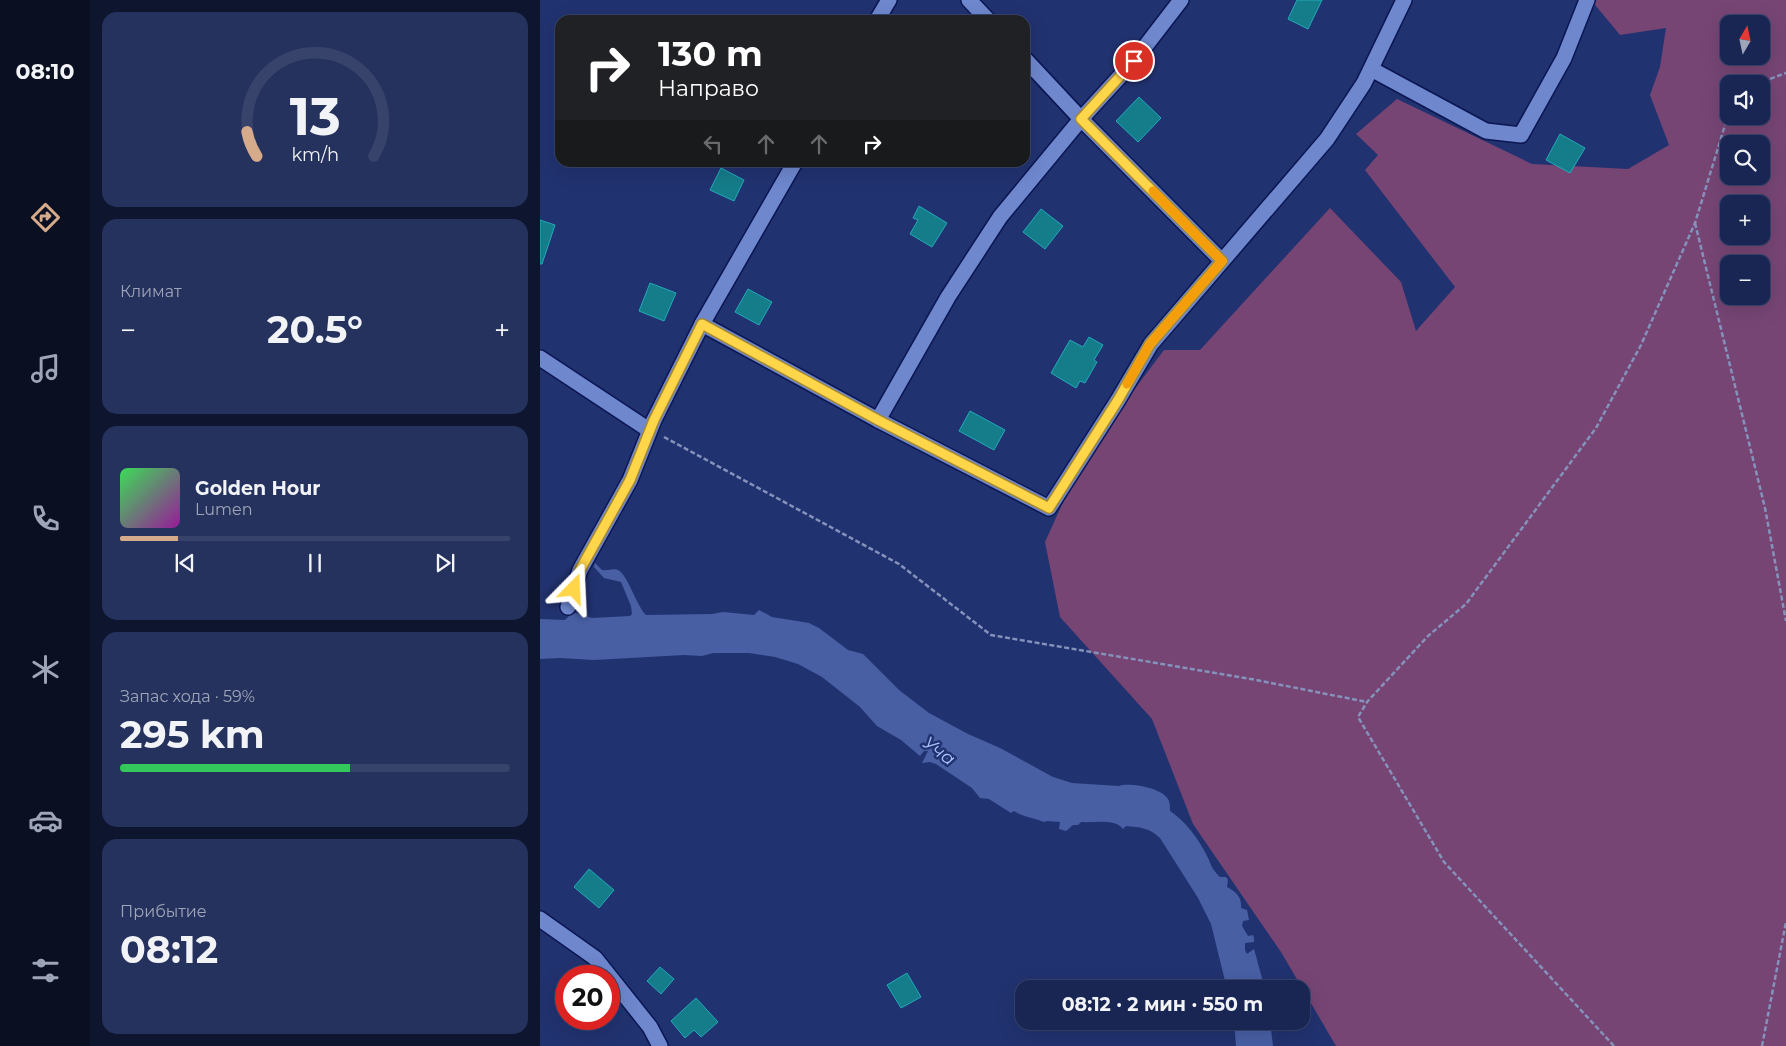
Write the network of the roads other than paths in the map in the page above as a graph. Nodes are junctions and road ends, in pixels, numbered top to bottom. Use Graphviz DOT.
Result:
graph roads {
  1 [pos="889,0"];
  2 [pos="969,0"];
  3 [pos="1181,0"];
  4 [pos="1404,0"];
  5 [pos="1587,0"];
  6 [pos="880,15"];
  7 [pos="983,15"];
  8 [pos="1030,64"];
  9 [pos="1371,69"];
  10 [pos="1081,119"];
  11 [pos="792,167"];
  12 [pos="1222,261"];
  13 [pos="702,324"];
  14 [pos="540,358"];
  15 [pos="878,420"];
  16 [pos="649,430"];
  17 [pos="568,607"];
  18 [pos="540,919"];
  19 [pos="660,1046"];
  1 -- 6 [label="street"];
  2 -- 7 [label="street"];
  3 -- 10 [label="street"];
  4 -- 9 [label="street"];
  5 -- 9 [label="street"];
  8 -- 10 [label="street"];
  9 -- 12 [label="street"];
  10 -- 12 [label="street"];
  10 -- 15 [label="street"];
  11 -- 13 [label="street"];
  12 -- 15 [label="street"];
  13 -- 15 [label="street"];
  13 -- 16 [label="street"];
  14 -- 16 [label="street"];
  16 -- 17 [label="street"];
  18 -- 19 [label="street"];
}
